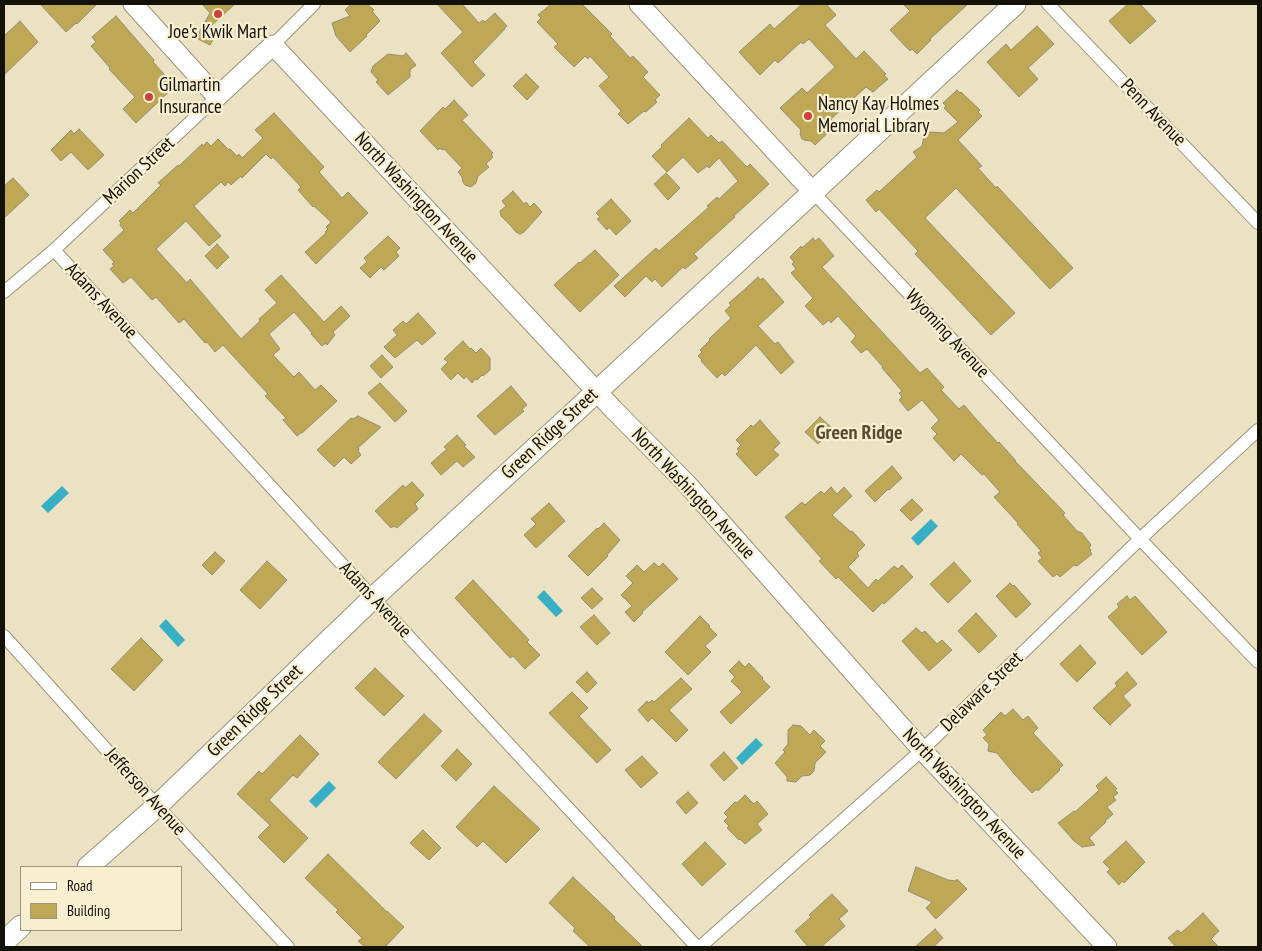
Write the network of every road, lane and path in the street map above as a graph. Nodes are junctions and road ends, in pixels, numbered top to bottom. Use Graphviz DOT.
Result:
graph roads {
  1 [pos="134,4"];
  2 [pos="314,4"];
  3 [pos="639,4"];
  4 [pos="1015,4"];
  5 [pos="1048,4"];
  6 [pos="273,45"];
  7 [pos="217,97"];
  8 [pos="813,192"];
  9 [pos="1258,223"];
  10 [pos="54,250"];
  11 [pos="4,292"];
  12 [pos="597,391"];
  13 [pos="1258,430"];
  14 [pos="1140,539"];
  15 [pos="373,598"];
  16 [pos="4,636"];
  17 [pos="1258,662"];
  18 [pos="922,750"];
  19 [pos="157,806"];
  20 [pos="89,866"];
  21 [pos="20,927"];
  22 [pos="4,942"];
  23 [pos="288,947"];
  24 [pos="698,947"];
  25 [pos="1107,947"];
  1 -- 7 [label="street"];
  2 -- 6 [label="street, Marion Street"];
  3 -- 8 [label="street, Wyoming Avenue"];
  4 -- 8 [label="main road, Green Ridge Street"];
  5 -- 9 [label="street, Penn Avenue"];
  6 -- 7 [label="street, Marion Street"];
  6 -- 12 [label="street, North Washington Avenue"];
  7 -- 10 [label="street, Marion Street"];
  8 -- 12 [label="main road, Green Ridge Street"];
  8 -- 14 [label="street, Wyoming Avenue"];
  10 -- 11 [label="street, Marion Street"];
  10 -- 15 [label="street, Adams Avenue"];
  12 -- 15 [label="main road, Green Ridge Street"];
  12 -- 18 [label="street, North Washington Avenue"];
  13 -- 14 [label="street, Delaware Street"];
  14 -- 17 [label="street, Wyoming Avenue"];
  14 -- 18 [label="street, Delaware Street"];
  15 -- 19 [label="main road, Green Ridge Street"];
  15 -- 24 [label="street, Adams Avenue"];
  16 -- 19 [label="street, Jefferson Avenue"];
  18 -- 24 [label="street, Delaware Street"];
  18 -- 25 [label="street, North Washington Avenue"];
  19 -- 20 [label="main road, Green Ridge Street"];
  19 -- 23 [label="street, Jefferson Avenue"];
  21 -- 22 [label="main road"];
}
